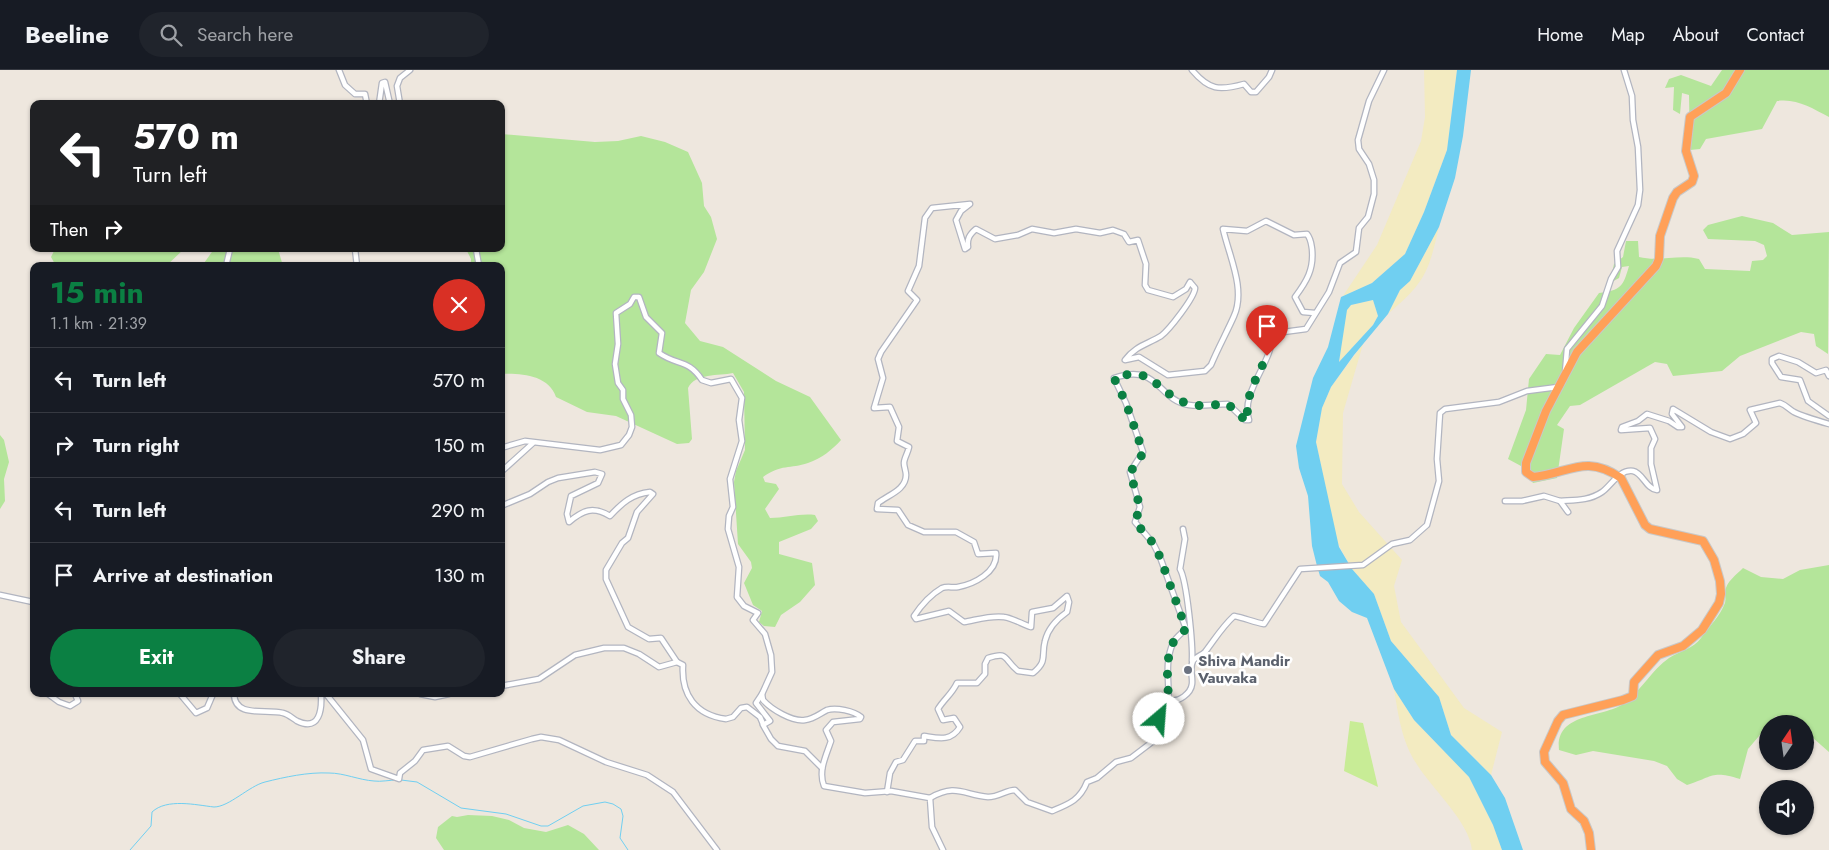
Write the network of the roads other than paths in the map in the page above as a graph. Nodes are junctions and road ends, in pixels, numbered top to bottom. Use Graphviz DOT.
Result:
graph roads {
  1 [pos="339,70"];
  2 [pos="410,70"];
  3 [pos="1192,70"];
  4 [pos="1272,70"];
  5 [pos="1384,70"];
  6 [pos="1624,70"];
  7 [pos="1740,70"];
  8 [pos="366,100"];
  9 [pos="380,100"];
  10 [pos="389,100"];
  11 [pos="400,100"];
  12 [pos="1315,313"];
  13 [pos="1565,374"];
  14 [pos="1829,376"];
  15 [pos="1558,387"];
  16 [pos="1829,416"];
  17 [pos="1829,424"];
  18 [pos="534,442"];
  19 [pos="505,447"];
  20 [pos="505,468"];
  21 [pos="1618,476"];
  22 [pos="1560,501"];
  23 [pos="1506,502"];
  24 [pos="505,504"];
  25 [pos="1568,512"];
  26 [pos="1183,529"];
  27 [pos="0,595"];
  28 [pos="30,601"];
  29 [pos="677,662"];
  30 [pos="1192,662"];
  31 [pos="505,685"];
  32 [pos="762,694"];
  33 [pos="52,697"];
  34 [pos="76,697"];
  35 [pos="182,697"];
  36 [pos="212,697"];
  37 [pos="234,697"];
  38 [pos="321,697"];
  39 [pos="328,697"];
  40 [pos="1169,700"];
  41 [pos="763,724"];
  42 [pos="822,768"];
  43 [pos="888,792"];
  44 [pos="930,798"];
  45 [pos="717,850"];
  46 [pos="943,850"];
  47 [pos="1590,850"];
  1 -- 8 [label="street"];
  2 -- 11 [label="street"];
  3 -- 4 [label="street"];
  5 -- 12 [label="street"];
  6 -- 13 [label="street"];
  7 -- 13 [label="highway"];
  9 -- 10 [label="street"];
  12 -- 40 [label="street"];
  12 -- 43 [label="street"];
  13 -- 15 [label="highway"];
  14 -- 16 [label="street"];
  15 -- 21 [label="highway"];
  15 -- 30 [label="street"];
  17 -- 21 [label="street"];
  18 -- 19 [label="street"];
  18 -- 20 [label="street"];
  18 -- 32 [label="street"];
  21 -- 22 [label="street"];
  21 -- 47 [label="highway"];
  22 -- 23 [label="street"];
  22 -- 25 [label="street"];
  24 -- 29 [label="street"];
  26 -- 30 [label="street"];
  27 -- 28 [label="street"];
  29 -- 31 [label="street"];
  29 -- 41 [label="street"];
  30 -- 40 [label="street"];
  32 -- 41 [label="street"];
  32 -- 42 [label="street"];
  33 -- 34 [label="street"];
  35 -- 36 [label="street"];
  37 -- 38 [label="street"];
  39 -- 45 [label="street"];
  40 -- 44 [label="street"];
  41 -- 42 [label="street"];
  42 -- 43 [label="street"];
  43 -- 44 [label="street"];
  44 -- 46 [label="street"];
}
